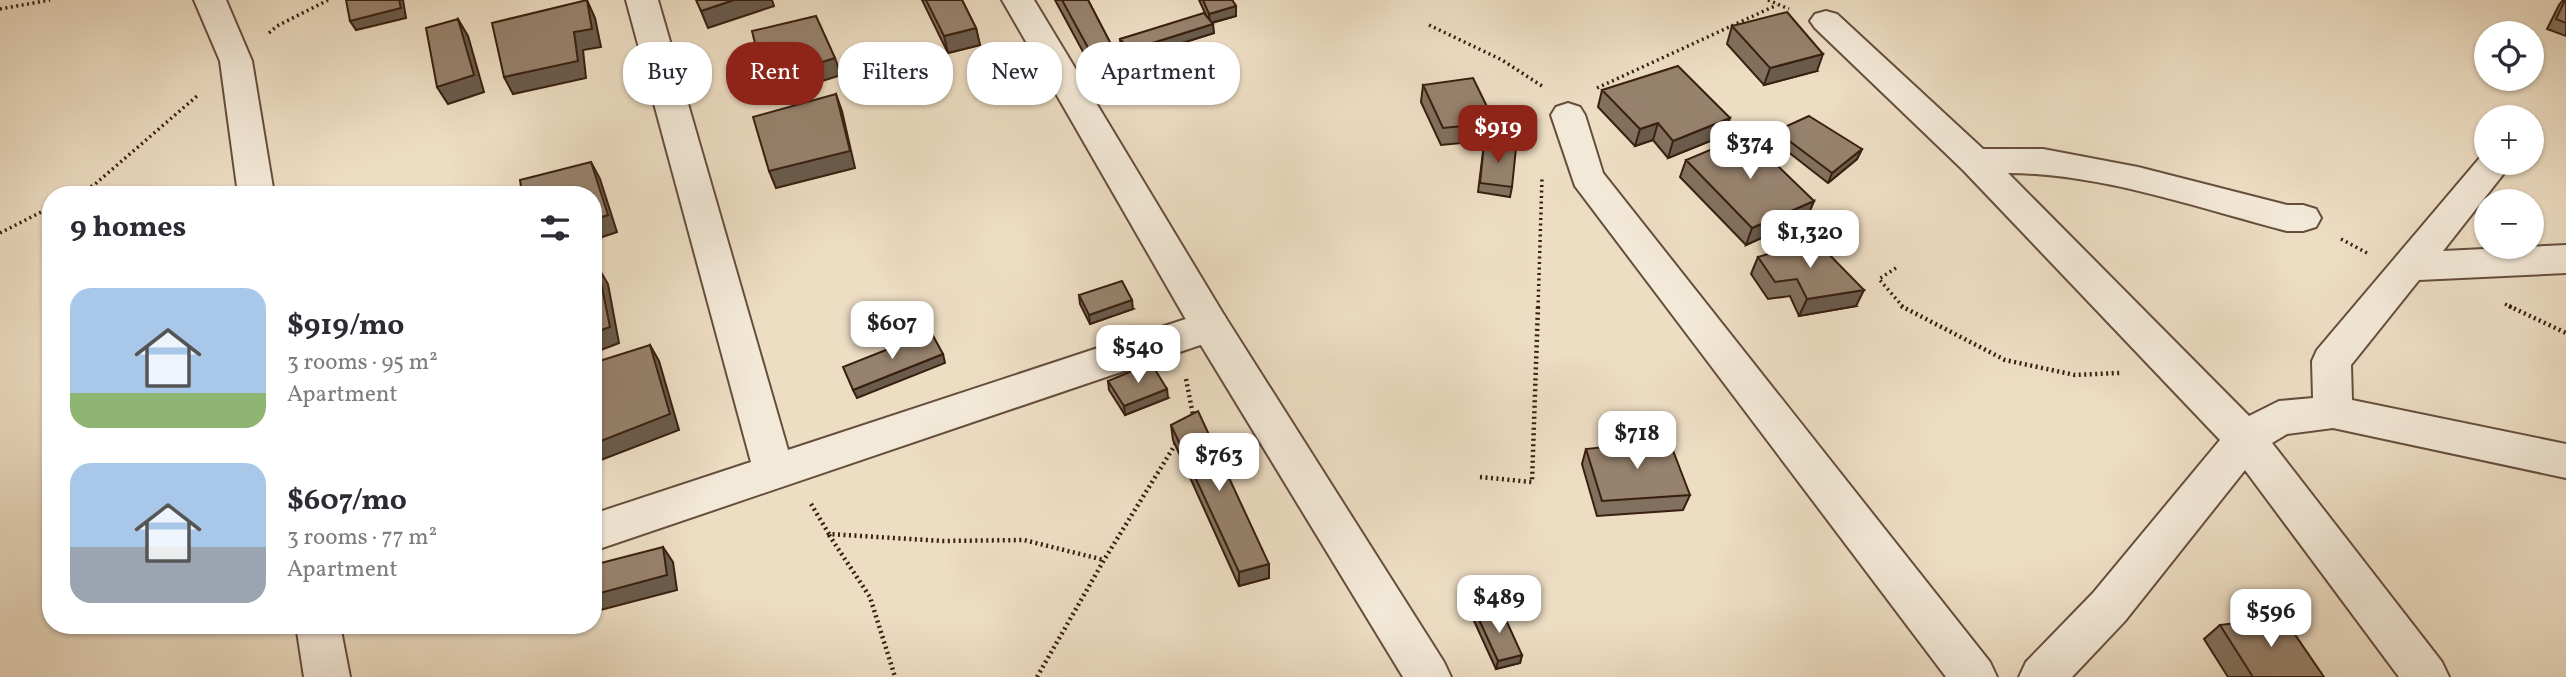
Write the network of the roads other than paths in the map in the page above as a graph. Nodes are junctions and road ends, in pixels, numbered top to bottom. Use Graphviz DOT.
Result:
graph roads {
  1 [pos="210,0"];
  2 [pos="642,0"];
  3 [pos="1018,0"];
  4 [pos="1826,21"];
  5 [pos="1553,101"];
  6 [pos="1975,161"];
  7 [pos="2485,175"];
  8 [pos="255,186"];
  9 [pos="2304,218"];
  10 [pos="2566,259"];
  11 [pos="2409,267"];
  12 [pos="1194,331"];
  13 [pos="2333,412"];
  14 [pos="2245,439"];
  15 [pos="2566,461"];
  16 [pos="781,470"];
  17 [pos="602,530"];
  18 [pos="320,634"];
  19 [pos="327,677"];
  20 [pos="1428,677"];
  21 [pos="1974,677"];
  22 [pos="2042,677"];
  23 [pos="2426,677"];
  1 -- 8 [label="street"];
  2 -- 16 [label="street"];
  3 -- 12 [label="street"];
  4 -- 6 [label="street"];
  5 -- 21 [label="street"];
  6 -- 9 [label="street"];
  6 -- 14 [label="street"];
  7 -- 11 [label="street"];
  10 -- 11 [label="street"];
  11 -- 13 [label="street"];
  12 -- 16 [label="street"];
  12 -- 20 [label="street"];
  13 -- 14 [label="street"];
  13 -- 15 [label="street"];
  14 -- 22 [label="street"];
  14 -- 23 [label="street"];
  16 -- 17 [label="street"];
  18 -- 19 [label="street"];
}
